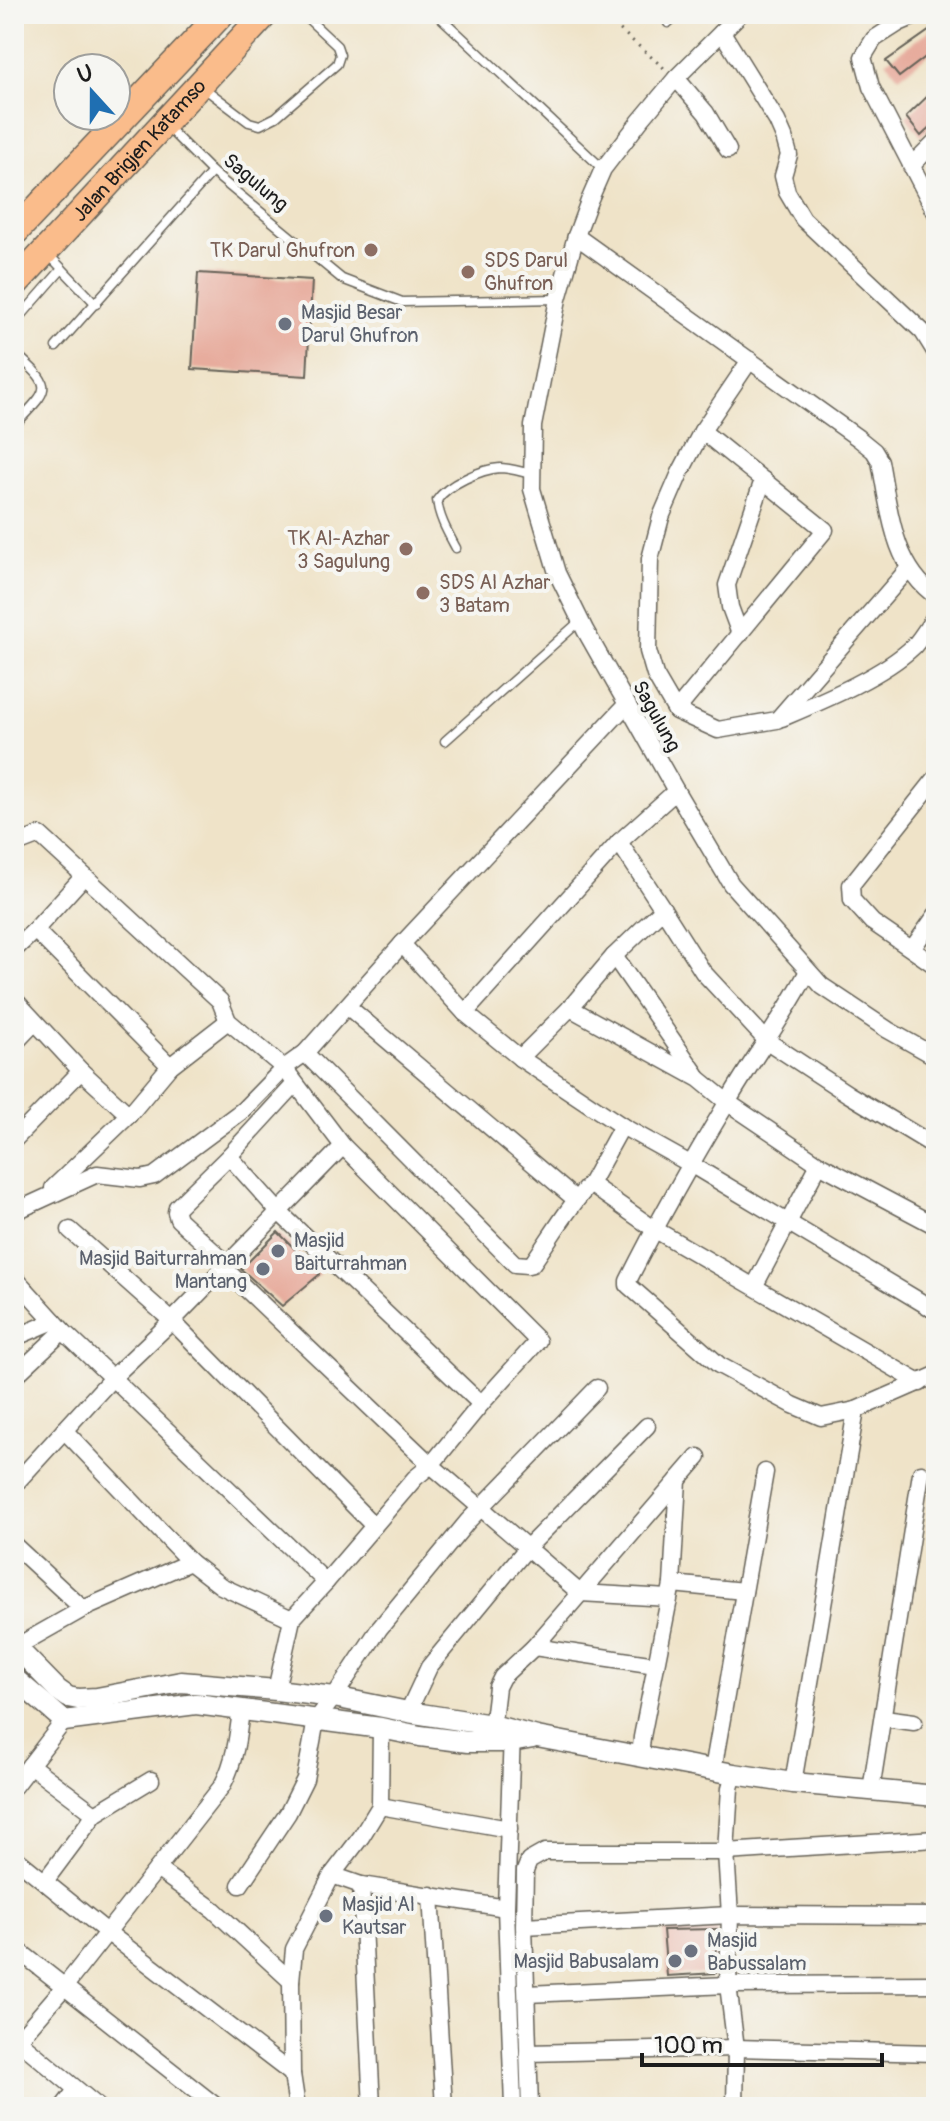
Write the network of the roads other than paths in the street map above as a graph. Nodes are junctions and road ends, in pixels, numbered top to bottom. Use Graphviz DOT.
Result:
graph roads {
  1 [pos="221,14"];
  2 [pos="265,14"];
  3 [pos="303,14"];
  4 [pos="678,14"];
  5 [pos="740,14"];
  6 [pos="920,14"];
  7 [pos="439,15"];
  8 [pos="668,23"];
  9 [pos="722,32"];
  10 [pos="676,78"];
  11 [pos="200,85"];
  12 [pos="164,124"];
  13 [pos="936,141"];
  14 [pos="728,150"];
  15 [pos="911,166"];
  16 [pos="603,169"];
  17 [pos="212,172"];
  18 [pos="936,213"];
  19 [pos="14,233"];
  20 [pos="576,236"];
  21 [pos="54,260"];
  22 [pos="14,285"];
  23 [pos="558,299"];
  24 [pos="96,304"];
  25 [pos="14,324"];
  26 [pos="56,347"];
  27 [pos="14,352"];
  28 [pos="936,353"];
  29 [pos="750,360"];
  30 [pos="14,426"];
  31 [pos="702,431"];
  32 [pos="532,474"];
  33 [pos="763,480"];
  34 [pos="456,548"];
  35 [pos="909,568"];
  36 [pos="934,592"];
  37 [pos="936,615"];
  38 [pos="581,620"];
  39 [pos="740,634"];
  40 [pos="627,704"];
  41 [pos="676,711"];
  42 [pos="777,720"];
  43 [pos="445,741"];
  44 [pos="936,778"];
  45 [pos="676,791"];
  46 [pos="619,842"];
  47 [pos="14,845"];
  48 [pos="84,876"];
  49 [pos="663,909"];
  50 [pos="936,915"];
  51 [pos="35,930"];
  52 [pos="402,944"];
  53 [pos="912,949"];
  54 [pos="14,950"];
  55 [pos="614,956"];
  56 [pos="936,966"];
  57 [pos="808,971"];
  58 [pos="14,999"];
  59 [pos="347,1006"];
  60 [pos="570,1008"];
  61 [pos="465,1013"];
  62 [pos="228,1021"];
  63 [pos="35,1022"];
  64 [pos="767,1041"];
  65 [pos="14,1044"];
  66 [pos="305,1053"];
  67 [pos="936,1057"];
  68 [pos="520,1058"];
  69 [pos="170,1066"];
  70 [pos="284,1068"];
  71 [pos="81,1071"];
  72 [pos="699,1079"];
  73 [pos="295,1084"];
  74 [pos="727,1102"];
  75 [pos="129,1115"];
  76 [pos="622,1126"];
  77 [pos="14,1140"];
  78 [pos="343,1146"];
  79 [pos="936,1147"];
  80 [pos="229,1156"];
  81 [pos="819,1164"];
  82 [pos="692,1165"];
  83 [pos="590,1184"];
  84 [pos="44,1197"];
  85 [pos="575,1199"];
  86 [pos="14,1212"];
  87 [pos="279,1212"];
  88 [pos="788,1222"];
  89 [pos="936,1226"];
  90 [pos="654,1229"];
  91 [pos="70,1230"];
  92 [pos="225,1266"];
  93 [pos="14,1277"];
  94 [pos="755,1285"];
  95 [pos="936,1311"];
  96 [pos="172,1321"];
  97 [pos="59,1326"];
  98 [pos="14,1338"];
  99 [pos="936,1375"];
  100 [pos="14,1377"];
  101 [pos="113,1377"];
  102 [pos="920,1383"];
  103 [pos="597,1388"];
  104 [pos="481,1404"];
  105 [pos="856,1410"];
  106 [pos="647,1426"];
  107 [pos="64,1430"];
  108 [pos="698,1457"];
  109 [pos="431,1465"];
  110 [pos="765,1472"];
  111 [pos="921,1473"];
  112 [pos="678,1480"];
  113 [pos="14,1485"];
  114 [pos="481,1508"];
  115 [pos="374,1526"];
  116 [pos="14,1545"];
  117 [pos="527,1548"];
  118 [pos="190,1562"];
  119 [pos="326,1582"];
  120 [pos="671,1591"];
  121 [pos="744,1591"];
  122 [pos="580,1593"];
  123 [pos="83,1609"];
  124 [pos="292,1619"];
  125 [pos="15,1647"];
  126 [pos="534,1647"];
  127 [pos="656,1665"];
  128 [pos="39,1672"];
  129 [pos="20,1682"];
  130 [pos="276,1690"];
  131 [pos="334,1697"];
  132 [pos="241,1710"];
  133 [pos="408,1712"];
  134 [pos="884,1718"];
  135 [pos="316,1720"];
  136 [pos="64,1721"];
  137 [pos="914,1722"];
  138 [pos="381,1728"];
  139 [pos="502,1735"];
  140 [pos="640,1757"];
  141 [pos="30,1765"];
  142 [pos="723,1772"];
  143 [pos="151,1780"];
  144 [pos="793,1783"];
  145 [pos="14,1786"];
  146 [pos="871,1790"];
  147 [pos="936,1796"];
  148 [pos="380,1806"];
  149 [pos="95,1814"];
  150 [pos="509,1829"];
  151 [pos="936,1839"];
  152 [pos="726,1852"];
  153 [pos="14,1857"];
  154 [pos="157,1869"];
  155 [pos="332,1875"];
  156 [pos="45,1881"];
  157 [pos="240,1885"];
  158 [pos="361,1885"];
  159 [pos="431,1895"];
  160 [pos="506,1908"];
  161 [pos="730,1915"];
  162 [pos="936,1916"];
  163 [pos="524,1926"];
  164 [pos="107,1932"];
  165 [pos="14,1947"];
  166 [pos="291,1981"];
  167 [pos="936,1984"];
  168 [pos="728,1985"];
  169 [pos="65,1986"];
  170 [pos="527,1994"];
  171 [pos="15,2040"];
  172 [pos="736,2048"];
  173 [pos="528,2053"];
  174 [pos="936,2053"];
  175 [pos="292,2074"];
  176 [pos="76,2090"];
  177 [pos="63,2107"];
  178 [pos="98,2107"];
  179 [pos="217,2107"];
  180 [pos="297,2107"];
  181 [pos="372,2107"];
  182 [pos="444,2107"];
  183 [pos="513,2107"];
  184 [pos="530,2107"];
  185 [pos="735,2107"];
  1 -- 19 [label="highway, Jalan Brigjen Katamso"];
  2 -- 11 [label="highway, Jalan Brigjen Katamso"];
  3 -- 11 [label="lane"];
  4 -- 8 [label="lane"];
  5 -- 9 [label="street, Sagulung"];
  6 -- 15 [label="street"];
  7 -- 16 [label="lane"];
  9 -- 10 [label="street, Sagulung"];
  9 -- 28 [label="street"];
  10 -- 14 [label="street"];
  10 -- 16 [label="street, Sagulung"];
  11 -- 12 [label="highway, Jalan Brigjen Katamso"];
  12 -- 17 [label="lane, Sagulung"];
  12 -- 21 [label="highway, Jalan Brigjen Katamso"];
  13 -- 15 [label="street"];
  15 -- 18 [label="street"];
  16 -- 20 [label="street, Sagulung"];
  17 -- 23 [label="lane, Sagulung"];
  17 -- 24 [label="lane"];
  20 -- 23 [label="street, Sagulung"];
  20 -- 29 [label="street"];
  21 -- 22 [label="highway, Jalan Brigjen Katamso"];
  21 -- 24 [label="lane"];
  21 -- 25 [label="lane"];
  23 -- 32 [label="street, Sagulung"];
  24 -- 26 [label="lane"];
  27 -- 30 [label="lane"];
  29 -- 31 [label="street"];
  29 -- 35 [label="street"];
  31 -- 33 [label="street"];
  31 -- 41 [label="street"];
  32 -- 34 [label="lane"];
  32 -- 38 [label="street, Sagulung"];
  33 -- 39 [label="street"];
  33 -- 39 [label="street"];
  35 -- 36 [label="street"];
  35 -- 42 [label="street"];
  37 -- 42 [label="street"];
  38 -- 40 [label="street, Sagulung"];
  38 -- 43 [label="lane"];
  39 -- 41 [label="street"];
  40 -- 45 [label="street, Sagulung"];
  40 -- 52 [label="street"];
  41 -- 42 [label="street"];
  44 -- 53 [label="street"];
  45 -- 46 [label="street"];
  45 -- 57 [label="street, Sagulung"];
  46 -- 49 [label="street"];
  46 -- 61 [label="street"];
  47 -- 48 [label="street"];
  48 -- 51 [label="street"];
  48 -- 62 [label="street"];
  49 -- 55 [label="street"];
  49 -- 64 [label="street"];
  50 -- 53 [label="street"];
  51 -- 54 [label="street"];
  51 -- 69 [label="street"];
  52 -- 59 [label="street"];
  52 -- 61 [label="street"];
  53 -- 56 [label="street"];
  55 -- 60 [label="street"];
  55 -- 72 [label="street"];
  57 -- 64 [label="street"];
  57 -- 67 [label="street, Sagulung"];
  58 -- 63 [label="street"];
  59 -- 66 [label="street"];
  59 -- 85 [label="street"];
  60 -- 68 [label="street"];
  60 -- 72 [label="street"];
  61 -- 68 [label="street"];
  62 -- 69 [label="street"];
  62 -- 70 [label="street"];
  63 -- 65 [label="street"];
  63 -- 71 [label="street"];
  64 -- 74 [label="street"];
  64 -- 79 [label="street"];
  66 -- 70 [label="street"];
  66 -- 85 [label="street"];
  68 -- 76 [label="street"];
  69 -- 75 [label="street"];
  70 -- 73 [label="street"];
  70 -- 84 [label="street"];
  71 -- 75 [label="street"];
  71 -- 77 [label="street"];
  72 -- 74 [label="street"];
  73 -- 78 [label="street"];
  73 -- 80 [label="street"];
  74 -- 81 [label="street"];
  74 -- 82 [label="street"];
  75 -- 84 [label="street"];
  76 -- 82 [label="street"];
  76 -- 83 [label="street"];
  78 -- 87 [label="street"];
  78 -- 104 [label="street"];
  80 -- 87 [label="street"];
  80 -- 92 [label="street"];
  81 -- 88 [label="street"];
  81 -- 89 [label="street"];
  82 -- 88 [label="street"];
  82 -- 90 [label="street"];
  83 -- 85 [label="street"];
  83 -- 90 [label="street"];
  84 -- 86 [label="street"];
  87 -- 92 [label="street"];
  87 -- 104 [label="street"];
  88 -- 94 [label="street"];
  88 -- 95 [label="street"];
  90 -- 94 [label="street"];
  90 -- 105 [label="street"];
  91 -- 96 [label="street"];
  92 -- 96 [label="street"];
  92 -- 109 [label="street"];
  93 -- 97 [label="street"];
  94 -- 102 [label="street"];
  96 -- 101 [label="street"];
  96 -- 115 [label="street"];
  97 -- 98 [label="street"];
  97 -- 100 [label="street"];
  97 -- 101 [label="street"];
  99 -- 102 [label="street"];
  101 -- 107 [label="street"];
  101 -- 119 [label="street"];
  102 -- 105 [label="street"];
  103 -- 114 [label="street"];
  104 -- 109 [label="street"];
  105 -- 144 [label="street"];
  106 -- 117 [label="street"];
  107 -- 113 [label="street"];
  107 -- 118 [label="street"];
  108 -- 112 [label="street"];
  109 -- 114 [label="street"];
  109 -- 115 [label="street"];
  110 -- 121 [label="street"];
  111 -- 134 [label="street"];
  112 -- 120 [label="street"];
  112 -- 122 [label="street"];
  114 -- 117 [label="street"];
  114 -- 131 [label="street"];
  115 -- 119 [label="street"];
  116 -- 123 [label="street"];
  117 -- 122 [label="street"];
  117 -- 133 [label="street"];
  118 -- 123 [label="street"];
  118 -- 124 [label="street"];
  119 -- 124 [label="street"];
  120 -- 121 [label="street"];
  120 -- 122 [label="street"];
  120 -- 127 [label="street"];
  121 -- 142 [label="street"];
  122 -- 126 [label="street"];
  123 -- 125 [label="street"];
  124 -- 130 [label="street"];
  125 -- 128 [label="street"];
  126 -- 127 [label="street"];
  126 -- 139 [label="street"];
  127 -- 140 [label="street"];
  128 -- 129 [label="street"];
  128 -- 130 [label="street"];
  129 -- 136 [label="street"];
  130 -- 131 [label="street"];
  131 -- 133 [label="street"];
  131 -- 135 [label="street"];
  132 -- 135 [label="street"];
  132 -- 136 [label="street"];
  132 -- 154 [label="street"];
  133 -- 139 [label="street"];
  134 -- 137 [label="street"];
  134 -- 146 [label="street"];
  135 -- 138 [label="street"];
  135 -- 157 [label="street"];
  136 -- 141 [label="street"];
  138 -- 139 [label="street"];
  138 -- 148 [label="street"];
  139 -- 140 [label="street"];
  139 -- 150 [label="street"];
  140 -- 142 [label="street"];
  141 -- 145 [label="street"];
  141 -- 149 [label="street"];
  142 -- 144 [label="street"];
  142 -- 152 [label="street"];
  143 -- 149 [label="street"];
  144 -- 146 [label="street"];
  146 -- 147 [label="street"];
  148 -- 150 [label="street"];
  148 -- 155 [label="street"];
  149 -- 156 [label="street"];
  150 -- 160 [label="street"];
  151 -- 152 [label="street"];
  152 -- 161 [label="street"];
  152 -- 163 [label="street"];
  153 -- 156 [label="street"];
  154 -- 164 [label="street"];
  154 -- 166 [label="street"];
  155 -- 158 [label="street"];
  155 -- 166 [label="street"];
  156 -- 164 [label="street"];
  158 -- 159 [label="street"];
  158 -- 181 [label="street"];
  159 -- 160 [label="street"];
  159 -- 182 [label="street"];
  160 -- 183 [label="street"];
  161 -- 162 [label="street"];
  161 -- 163 [label="street"];
  161 -- 168 [label="street"];
  163 -- 170 [label="street"];
  164 -- 169 [label="street"];
  164 -- 175 [label="street"];
  165 -- 169 [label="street"];
  166 -- 175 [label="street"];
  167 -- 168 [label="street"];
  168 -- 170 [label="street"];
  168 -- 172 [label="street"];
  169 -- 171 [label="street"];
  169 -- 179 [label="street"];
  170 -- 173 [label="street"];
  171 -- 176 [label="street"];
  172 -- 173 [label="street"];
  172 -- 174 [label="street"];
  172 -- 185 [label="street"];
  173 -- 184 [label="street"];
  175 -- 180 [label="street"];
  176 -- 177 [label="street"];
  176 -- 178 [label="street"];
}
